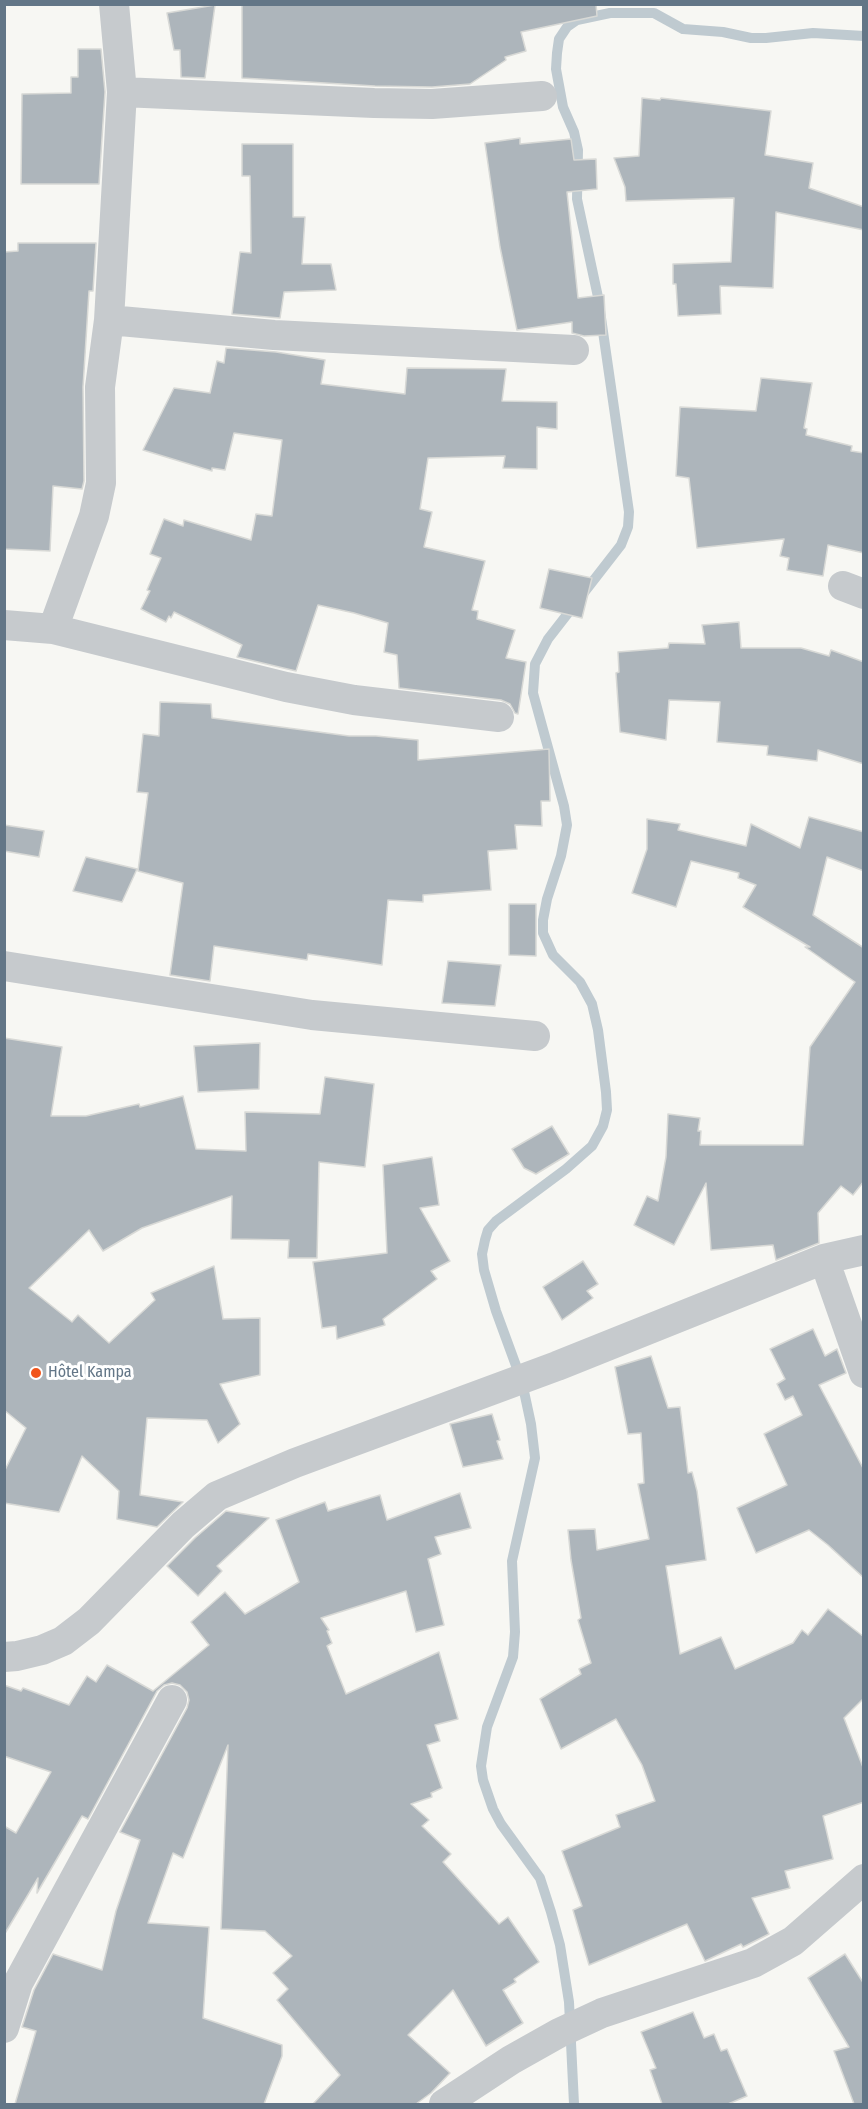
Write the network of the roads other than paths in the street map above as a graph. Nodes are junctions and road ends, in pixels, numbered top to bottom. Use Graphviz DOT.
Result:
graph roads {
  1 [pos="114,4"];
  2 [pos="122,92"];
  3 [pos="542,96"];
  4 [pos="109,320"];
  5 [pos="574,351"];
  6 [pos="4,625"];
  7 [pos="54,629"];
  8 [pos="500,717"];
  9 [pos="4,966"];
  10 [pos="535,1036"];
  11 [pos="864,1250"];
  12 [pos="824,1259"];
  13 [pos="864,1373"];
  14 [pos="4,1657"];
  15 [pos="172,1700"];
  16 [pos="864,1879"];
  17 [pos="4,2028"];
  18 [pos="444,2104"];
  1 -- 2 [label="street"];
  2 -- 3 [label="street"];
  2 -- 4 [label="street"];
  4 -- 5 [label="street"];
  4 -- 7 [label="street"];
  6 -- 7 [label="street"];
  7 -- 8 [label="street"];
  9 -- 10 [label="street"];
  11 -- 12 [label="street"];
  12 -- 13 [label="street"];
  12 -- 14 [label="street"];
  15 -- 17 [label="street"];
  16 -- 18 [label="street"];
}
